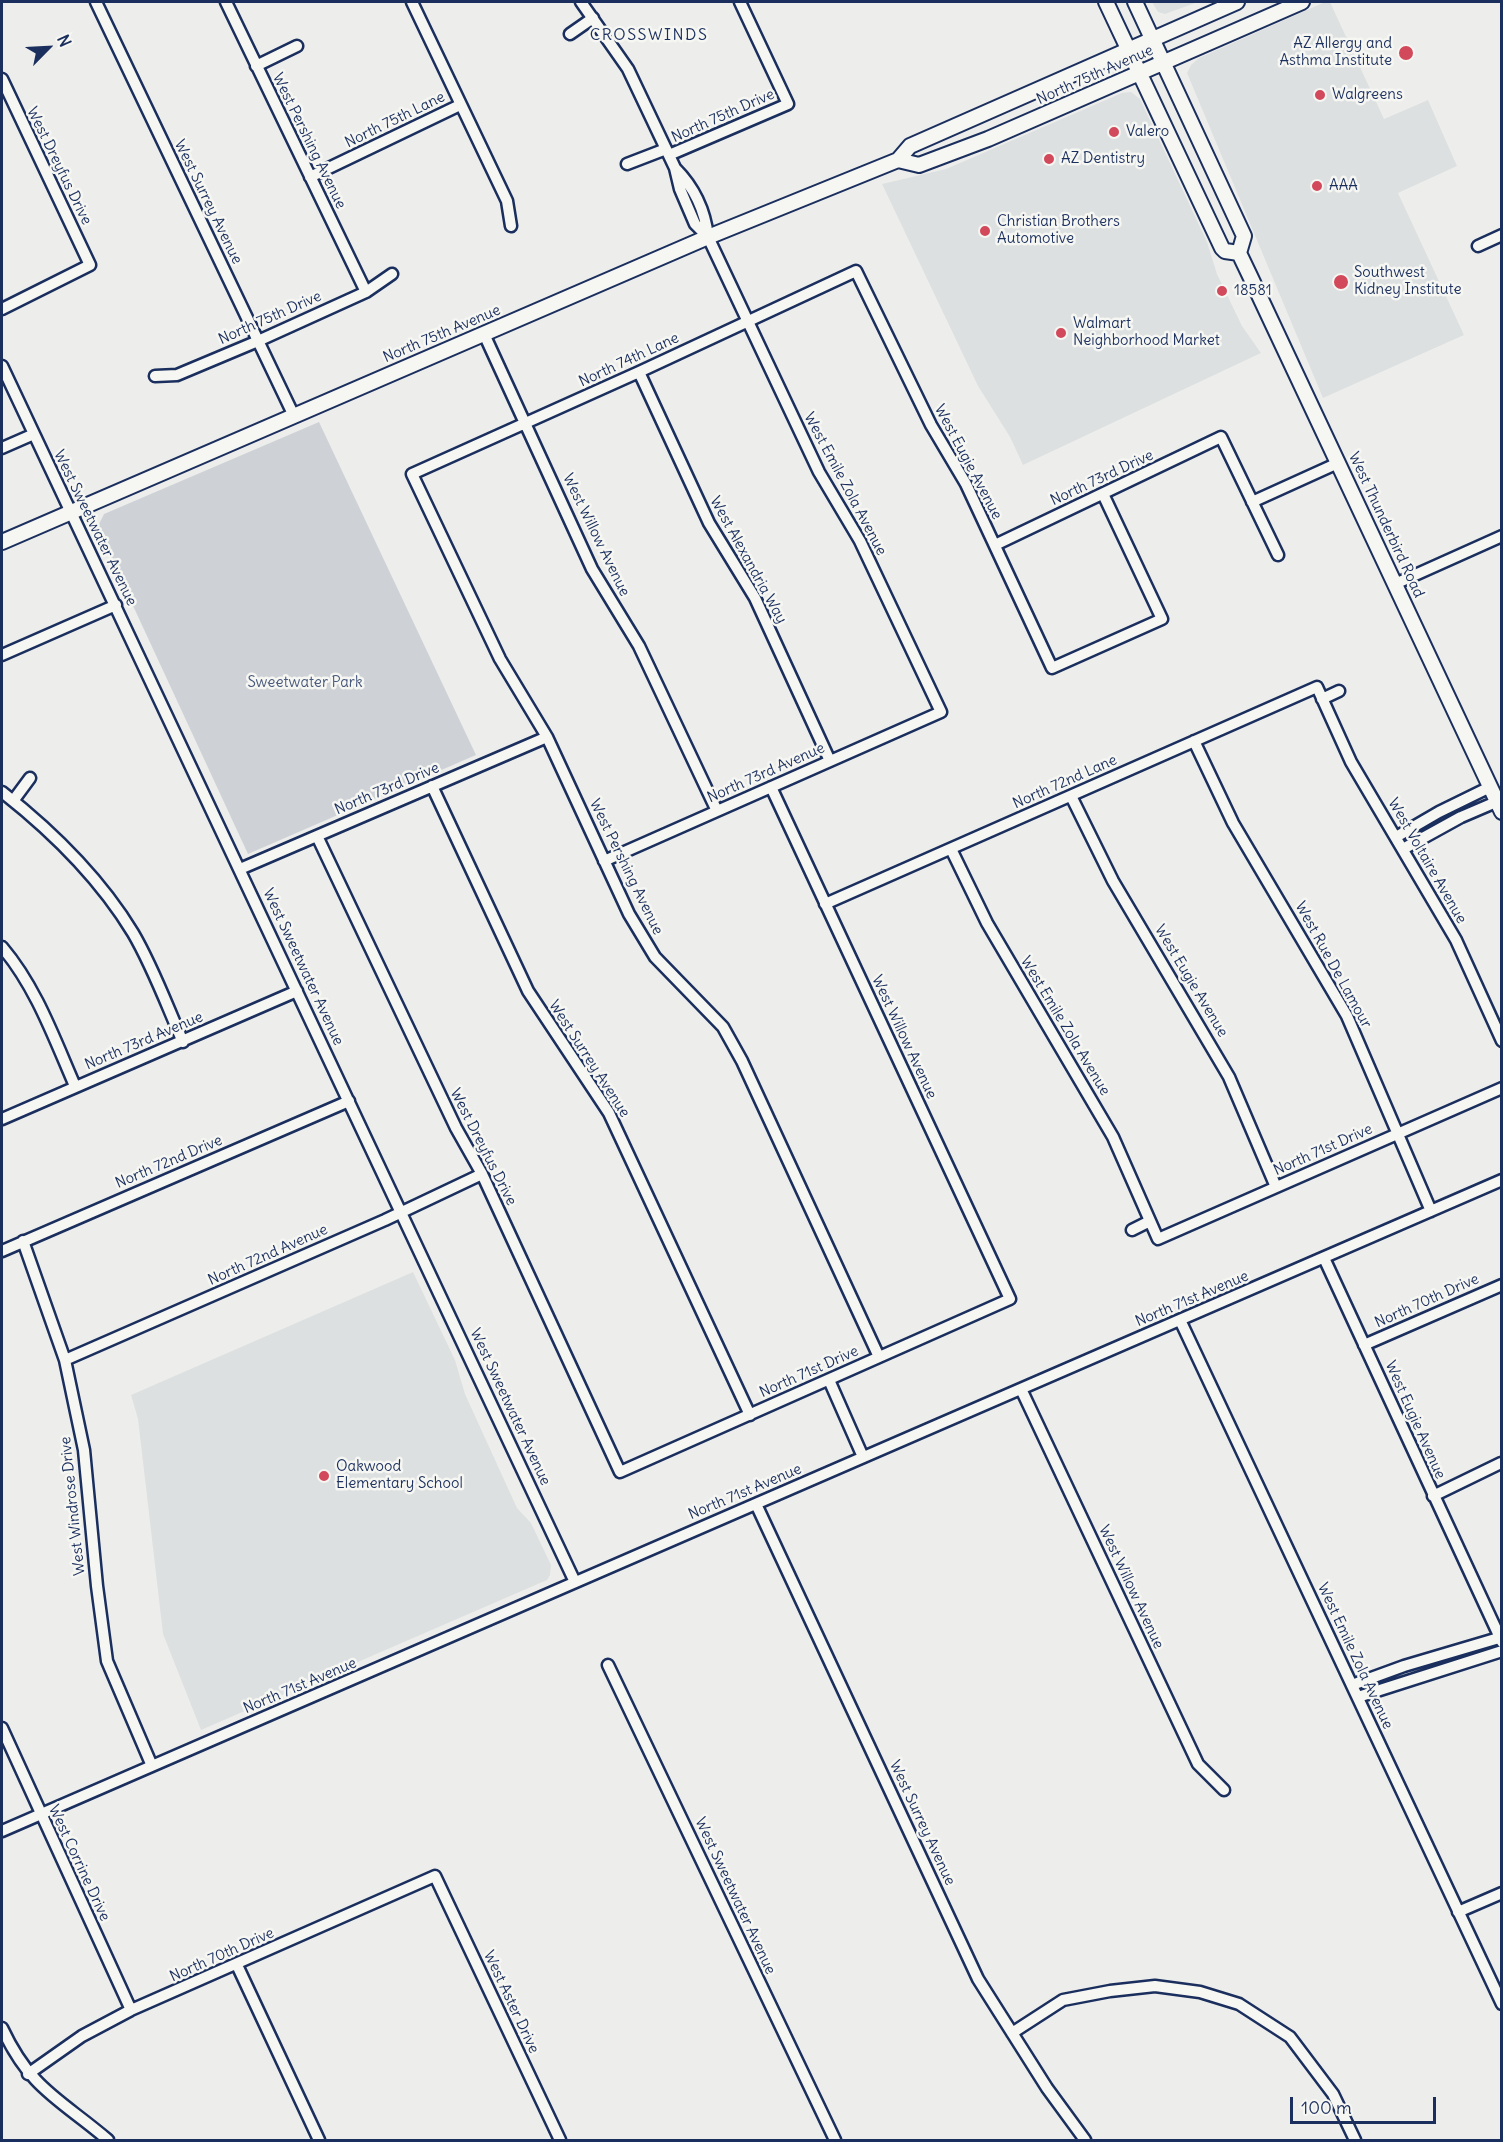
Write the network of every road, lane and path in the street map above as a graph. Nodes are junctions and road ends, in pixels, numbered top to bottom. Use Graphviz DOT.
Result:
graph roads {
  1 [pos="96,2"];
  2 [pos="226,2"];
  3 [pos="412,2"];
  4 [pos="581,2"];
  5 [pos="740,2"];
  6 [pos="1106,2"];
  7 [pos="1135,2"];
  8 [pos="1238,2"];
  9 [pos="1302,2"];
  10 [pos="593,18"];
  11 [pos="570,34"];
  12 [pos="1153,39"];
  13 [pos="297,46"];
  14 [pos="1129,50"];
  15 [pos="1165,63"];
  16 [pos="256,66"];
  17 [pos="1141,74"];
  18 [pos="2,80"];
  19 [pos="460,105"];
  20 [pos="668,152"];
  21 [pos="898,160"];
  22 [pos="627,164"];
  23 [pos="310,177"];
  24 [pos="511,226"];
  25 [pos="1502,235"];
  26 [pos="708,237"];
  27 [pos="1478,246"];
  28 [pos="1239,253"];
  29 [pos="856,271"];
  30 [pos="392,274"];
  31 [pos="366,292"];
  32 [pos="2,309"];
  33 [pos="747,320"];
  34 [pos="484,334"];
  35 [pos="258,341"];
  36 [pos="2,366"];
  37 [pos="639,372"];
  38 [pos="155,376"];
  39 [pos="294,416"];
  40 [pos="525,423"];
  41 [pos="34,434"];
  42 [pos="2,448"];
  43 [pos="1338,463"];
  44 [pos="412,474"];
  45 [pos="1103,494"];
  46 [pos="1252,502"];
  47 [pos="72,512"];
  48 [pos="1502,536"];
  49 [pos="2,542"];
  50 [pos="995,545"];
  51 [pos="1278,555"];
  52 [pos="1395,584"];
  53 [pos="116,605"];
  54 [pos="2,655"];
  55 [pos="1317,687"];
  56 [pos="1339,691"];
  57 [pos="1322,699"];
  58 [pos="941,712"];
  59 [pos="547,737"];
  60 [pos="1194,741"];
  61 [pos="830,761"];
  62 [pos="30,778"];
  63 [pos="432,786"];
  64 [pos="771,787"];
  65 [pos="1490,787"];
  66 [pos="2,792"];
  67 [pos="1071,796"];
  68 [pos="13,801"];
  69 [pos="1499,807"];
  70 [pos="717,811"];
  71 [pos="317,836"];
  72 [pos="1396,837"];
  73 [pos="951,849"];
  74 [pos="1403,849"];
  75 [pos="604,861"];
  76 [pos="240,869"];
  77 [pos="825,904"];
  78 [pos="2,947"];
  79 [pos="297,991"];
  80 [pos="1502,1041"];
  81 [pos="183,1042"];
  82 [pos="75,1086"];
  83 [pos="1502,1088"];
  84 [pos="349,1101"];
  85 [pos="2,1119"];
  86 [pos="1397,1133"];
  87 [pos="482,1174"];
  88 [pos="1502,1180"];
  89 [pos="1276,1187"];
  90 [pos="1431,1211"];
  91 [pos="402,1213"];
  92 [pos="1150,1221"];
  93 [pos="1132,1230"];
  94 [pos="1158,1239"];
  95 [pos="23,1242"];
  96 [pos="2,1251"];
  97 [pos="1324,1258"];
  98 [pos="1502,1285"];
  99 [pos="1010,1299"];
  100 [pos="1180,1320"];
  101 [pos="1364,1345"];
  102 [pos="879,1357"];
  103 [pos="65,1360"];
  104 [pos="829,1380"];
  105 [pos="1022,1389"];
  106 [pos="750,1415"];
  107 [pos="863,1457"];
  108 [pos="1502,1463"];
  109 [pos="620,1472"];
  110 [pos="1433,1496"];
  111 [pos="756,1504"];
  112 [pos="576,1582"];
  113 [pos="1501,1639"];
  114 [pos="1502,1652"];
  115 [pos="608,1665"];
  116 [pos="1352,1685"];
  117 [pos="1358,1697"];
  118 [pos="2,1728"];
  119 [pos="152,1766"];
  120 [pos="1224,1790"];
  121 [pos="40,1815"];
  122 [pos="2,1831"];
  123 [pos="435,1876"];
  124 [pos="1502,1893"];
  125 [pos="1458,1912"];
  126 [pos="237,1965"];
  127 [pos="1502,2004"];
  128 [pos="131,2010"];
  129 [pos="2,2028"];
  130 [pos="1012,2033"];
  131 [pos="28,2074"];
  132 [pos="108,2140"];
  133 [pos="319,2140"];
  134 [pos="560,2140"];
  135 [pos="835,2140"];
  136 [pos="1085,2140"];
  137 [pos="1355,2140"];
  1 -- 35 [label="street, West Surrey Avenue"];
  2 -- 16 [label="street, West Pershing Avenue"];
  3 -- 19 [label="street"];
  4 -- 10 [label="street"];
  5 -- 20 [label="street, North 75th Drive"];
  6 -- 14 [label="main road, West Thunderbird Road"];
  7 -- 12 [label="main road, West Thunderbird Road"];
  8 -- 12 [label="main road, North 75th Avenue"];
  9 -- 15 [label="main road, North 75th Avenue"];
  10 -- 11 [label="street"];
  10 -- 20 [label="street"];
  12 -- 14 [label="main road, North 75th Avenue"];
  12 -- 15 [label="main road, West Thunderbird Road"];
  13 -- 16 [label="street"];
  14 -- 17 [label="main road, West Thunderbird Road"];
  14 -- 21 [label="main road, North 75th Avenue"];
  15 -- 17 [label="main road, North 75th Avenue"];
  15 -- 28 [label="main road, West Thunderbird Road"];
  16 -- 23 [label="street, West Pershing Avenue"];
  17 -- 21 [label="main road, North 75th Avenue"];
  17 -- 28 [label="main road, West Thunderbird Road"];
  18 -- 32 [label="street, West Dreyfus Drive"];
  19 -- 23 [label="street, North 75th Lane"];
  19 -- 24 [label="street"];
  20 -- 22 [label="street"];
  20 -- 26 [label="street"];
  21 -- 26 [label="main road, North 75th Avenue"];
  23 -- 31 [label="street, West Pershing Avenue"];
  25 -- 27 [label="street"];
  26 -- 33 [label="street, West Emile Zola Avenue"];
  26 -- 34 [label="main road, North 75th Avenue"];
  28 -- 43 [label="main road, West Thunderbird Road"];
  29 -- 33 [label="street, North 74th Lane"];
  29 -- 50 [label="street, West Eugie Avenue"];
  30 -- 31 [label="street, North 75th Drive"];
  31 -- 35 [label="street, North 75th Drive"];
  33 -- 37 [label="street, North 74th Lane"];
  33 -- 58 [label="street, West Emile Zola Avenue"];
  34 -- 39 [label="main road, North 75th Avenue"];
  34 -- 40 [label="street, West Willow Avenue"];
  35 -- 38 [label="street, North 75th Drive"];
  35 -- 39 [label="street, West Surrey Avenue"];
  36 -- 41 [label="street, West Sweetwater Avenue"];
  37 -- 40 [label="street, North 74th Lane"];
  37 -- 61 [label="street, West Alexandria Way"];
  39 -- 47 [label="main road, North 75th Avenue"];
  40 -- 44 [label="street, North 74th Lane"];
  40 -- 70 [label="street, West Willow Avenue"];
  41 -- 42 [label="street"];
  41 -- 47 [label="street, West Sweetwater Avenue"];
  43 -- 46 [label="street"];
  43 -- 52 [label="main road, West Thunderbird Road"];
  44 -- 59 [label="street, West Pershing Avenue"];
  45 -- 46 [label="street, North 73rd Drive"];
  45 -- 50 [label="street, North 73rd Drive"];
  45 -- 50 [label="street, West Eugie Avenue"];
  46 -- 51 [label="street"];
  47 -- 49 [label="main road, North 75th Avenue"];
  47 -- 53 [label="street, West Sweetwater Avenue"];
  48 -- 52 [label="street"];
  52 -- 65 [label="main road, West Thunderbird Road"];
  53 -- 54 [label="street"];
  53 -- 76 [label="street, West Sweetwater Avenue"];
  55 -- 57 [label="street, West Voltaire Avenue"];
  55 -- 60 [label="street, North 72nd Lane"];
  56 -- 57 [label="street"];
  57 -- 72 [label="street, West Voltaire Avenue"];
  58 -- 61 [label="street, North 73rd Avenue"];
  59 -- 63 [label="street, North 73rd Drive"];
  59 -- 75 [label="street, West Pershing Avenue"];
  60 -- 67 [label="street, North 72nd Lane"];
  60 -- 86 [label="street, West Rue De Lamour"];
  61 -- 64 [label="street, North 73rd Avenue"];
  62 -- 68 [label="street"];
  63 -- 71 [label="street, North 73rd Drive"];
  63 -- 106 [label="street, West Surrey Avenue"];
  64 -- 70 [label="street, North 73rd Avenue"];
  64 -- 77 [label="street, West Willow Avenue"];
  65 -- 69 [label="main road, West Thunderbird Road"];
  65 -- 72 [label="street"];
  66 -- 68 [label="street"];
  67 -- 73 [label="street, North 72nd Lane"];
  67 -- 89 [label="street, West Eugie Avenue"];
  68 -- 81 [label="street"];
  69 -- 74 [label="street"];
  70 -- 75 [label="street, North 73rd Avenue"];
  71 -- 76 [label="street, North 73rd Drive"];
  71 -- 87 [label="street, West Dreyfus Drive"];
  72 -- 74 [label="street, West Voltaire Avenue"];
  73 -- 77 [label="street, North 72nd Lane"];
  73 -- 92 [label="street, West Emile Zola Avenue"];
  74 -- 80 [label="street, West Voltaire Avenue"];
  75 -- 102 [label="street, West Pershing Avenue"];
  76 -- 79 [label="street, West Sweetwater Avenue"];
  77 -- 99 [label="street, West Willow Avenue"];
  78 -- 82 [label="street"];
  79 -- 81 [label="street, North 73rd Avenue"];
  79 -- 84 [label="street, West Sweetwater Avenue"];
  81 -- 82 [label="street, North 73rd Avenue"];
  82 -- 85 [label="street, North 73rd Avenue"];
  83 -- 86 [label="street, North 71st Drive"];
  84 -- 91 [label="street, West Sweetwater Avenue"];
  84 -- 95 [label="street, North 72nd Drive"];
  86 -- 89 [label="street, North 71st Drive"];
  86 -- 90 [label="street, West Rue De Lamour"];
  87 -- 91 [label="street, North 72nd Avenue"];
  87 -- 109 [label="street, West Dreyfus Drive"];
  88 -- 90 [label="street, North 71st Avenue"];
  89 -- 94 [label="street, North 71st Drive"];
  90 -- 97 [label="street, North 71st Avenue"];
  91 -- 103 [label="street, North 72nd Avenue"];
  91 -- 112 [label="street, West Sweetwater Avenue"];
  92 -- 93 [label="street"];
  92 -- 94 [label="street, West Emile Zola Avenue"];
  95 -- 96 [label="street, North 72nd Drive"];
  95 -- 103 [label="street, West Windrose Drive"];
  97 -- 100 [label="street, North 71st Avenue"];
  97 -- 101 [label="street, West Eugie Avenue"];
  98 -- 101 [label="street, North 70th Drive"];
  99 -- 102 [label="street, North 71st Drive"];
  100 -- 105 [label="street, North 71st Avenue"];
  100 -- 116 [label="street, West Emile Zola Avenue"];
  101 -- 110 [label="street, West Eugie Avenue"];
  102 -- 104 [label="street, North 71st Drive"];
  103 -- 119 [label="street, West Windrose Drive"];
  104 -- 106 [label="street, North 71st Drive"];
  104 -- 107 [label="street"];
  105 -- 107 [label="street, North 71st Avenue"];
  105 -- 120 [label="street, West Willow Avenue"];
  106 -- 109 [label="street, North 71st Drive"];
  107 -- 111 [label="street, North 71st Avenue"];
  108 -- 110 [label="street, West Eugie Avenue"];
  110 -- 113 [label="street, West Eugie Avenue"];
  111 -- 112 [label="street, North 71st Avenue"];
  111 -- 130 [label="street, West Surrey Avenue"];
  112 -- 119 [label="street, North 71st Avenue"];
  113 -- 116 [label="street"];
  114 -- 117 [label="street"];
  115 -- 135 [label="street, West Sweetwater Avenue"];
  116 -- 117 [label="street, West Emile Zola Avenue"];
  117 -- 125 [label="street, West Emile Zola Avenue"];
  118 -- 121 [label="street, West Corrine Drive"];
  119 -- 121 [label="street, North 71st Avenue"];
  121 -- 122 [label="street, North 71st Avenue"];
  121 -- 128 [label="street, West Corrine Drive"];
  123 -- 126 [label="street, North 70th Drive"];
  123 -- 134 [label="street, West Aster Drive"];
  124 -- 125 [label="street"];
  125 -- 127 [label="street, West Emile Zola Avenue"];
  126 -- 128 [label="street, North 70th Drive"];
  126 -- 133 [label="street"];
  128 -- 131 [label="street, North 70th Drive"];
  129 -- 131 [label="street"];
  130 -- 136 [label="street, West Surrey Avenue"];
  130 -- 137 [label="street"];
  131 -- 132 [label="street"];
}
